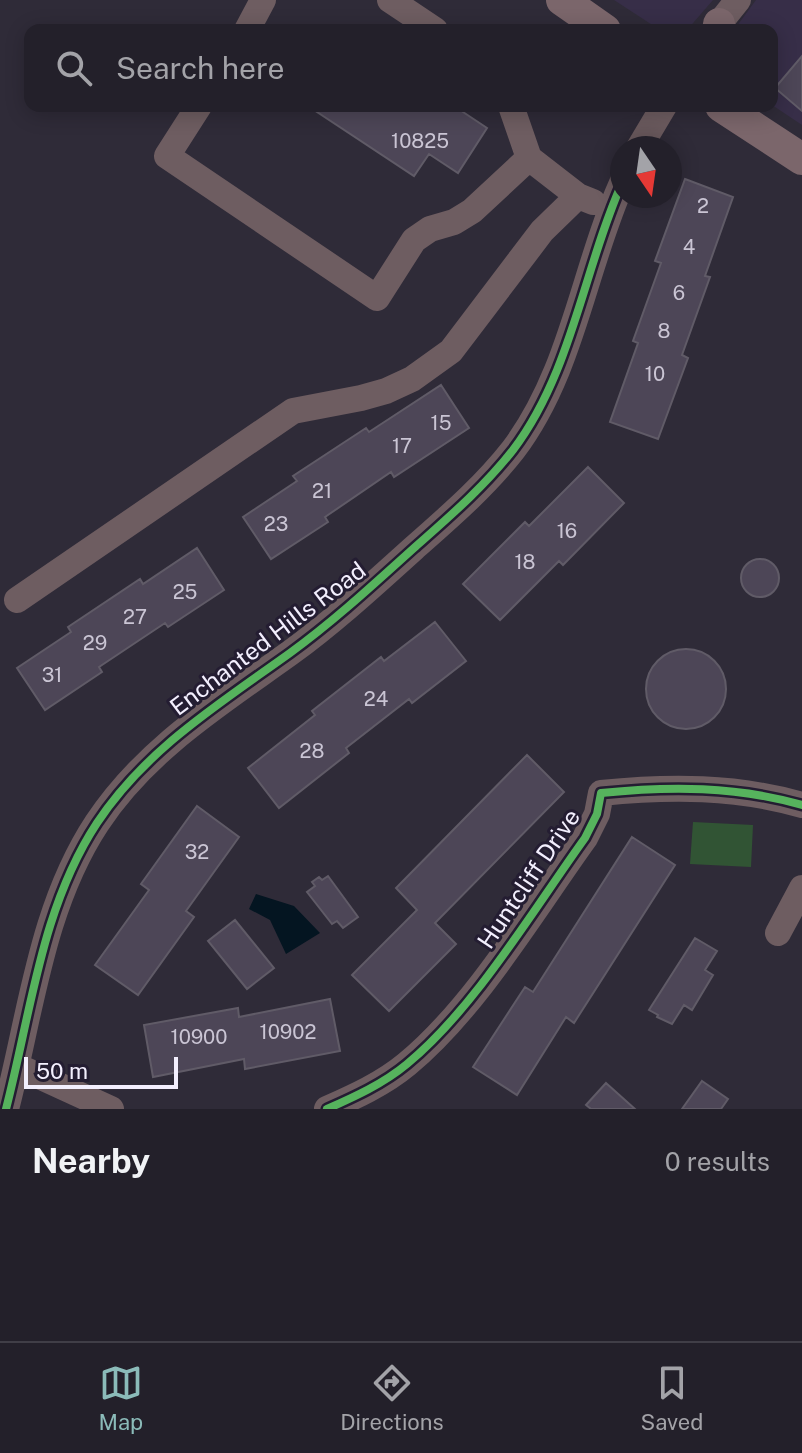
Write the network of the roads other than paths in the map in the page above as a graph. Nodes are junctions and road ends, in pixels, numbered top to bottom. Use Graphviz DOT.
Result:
graph roads {
  1 [pos="263,0"];
  2 [pos="390,0"];
  3 [pos="562,0"];
  4 [pos="250,24"];
  5 [pos="426,24"];
  6 [pos="596,24"];
  7 [pos="195,112"];
  8 [pos="513,112"];
  9 [pos="660,112"];
  10 [pos="735,112"];
  11 [pos="646,136"];
  12 [pos="529,158"];
  13 [pos="802,159"];
  14 [pos="578,196"];
  15 [pos="610,208"];
  16 [pos="611,208"];
  17 [pos="17,600"];
  18 [pos="802,805"];
  19 [pos="802,888"];
  20 [pos="778,933"];
  21 [pos="17,1066"];
  22 [pos="6,1109"];
  23 [pos="111,1109"];
  24 [pos="327,1109"];
  1 -- 4 [label="street"];
  2 -- 5 [label="street"];
  3 -- 6 [label="main road"];
  7 -- 12 [label="street"];
  8 -- 12 [label="street"];
  9 -- 11 [label="street"];
  10 -- 13 [label="main road"];
  12 -- 14 [label="street"];
  14 -- 15 [label="street"];
  14 -- 17 [label="street"];
  16 -- 21 [label="street, Enchanted Hills Road"];
  18 -- 24 [label="street, Huntcliff Drive"];
  19 -- 20 [label="street"];
  21 -- 22 [label="street, Enchanted Hills Road"];
  21 -- 23 [label="street"];
}
